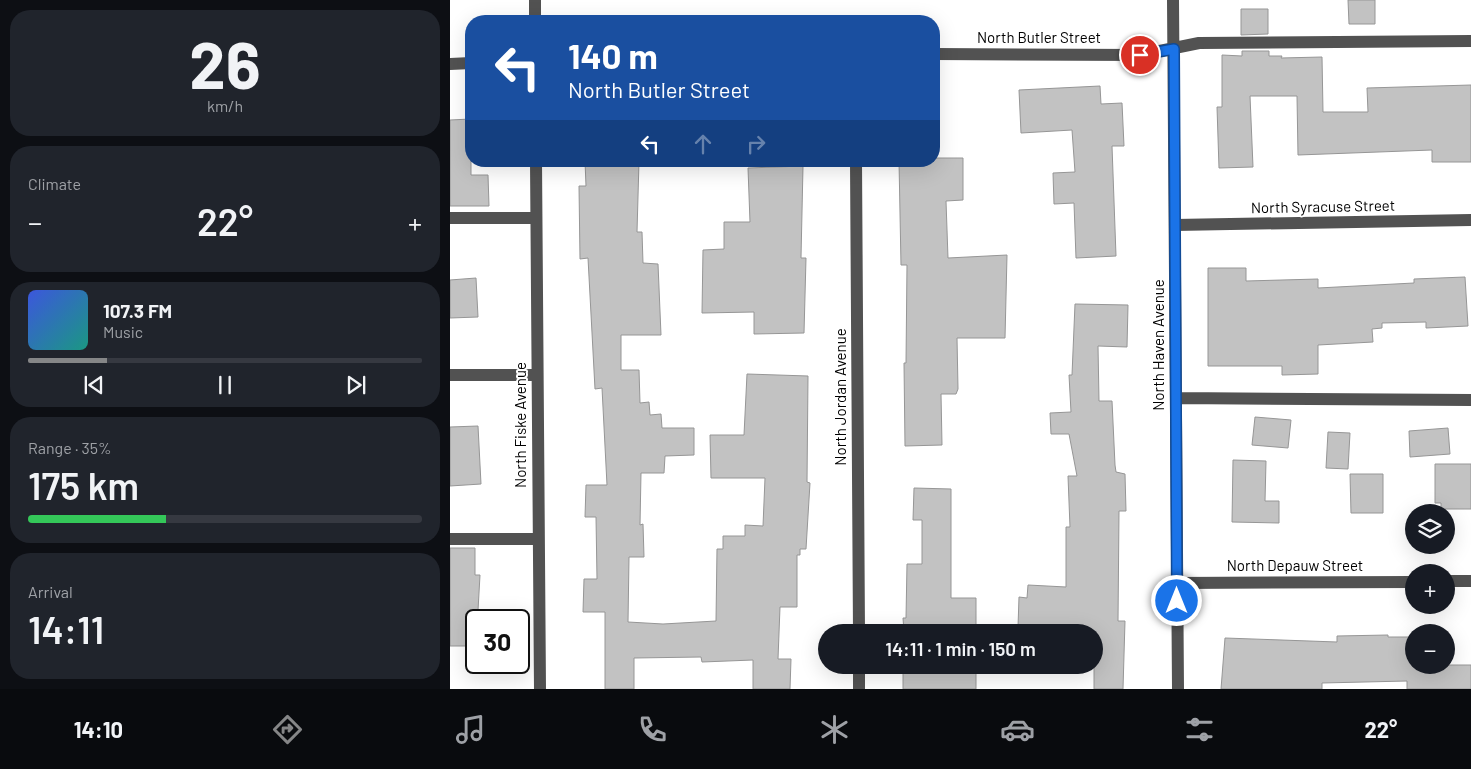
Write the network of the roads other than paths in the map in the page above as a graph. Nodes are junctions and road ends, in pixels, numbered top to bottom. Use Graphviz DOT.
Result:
graph roads {
  1 [pos="535,0"];
  2 [pos="1173,0"];
  3 [pos="535,15"];
  4 [pos="1471,41"];
  5 [pos="1174,49"];
  6 [pos="940,54"];
  7 [pos="465,63"];
  8 [pos="450,64"];
  9 [pos="536,167"];
  10 [pos="856,167"];
  11 [pos="450,218"];
  12 [pos="536,218"];
  13 [pos="1471,220"];
  14 [pos="1175,225"];
  15 [pos="450,375"];
  16 [pos="537,375"];
  17 [pos="1176,398"];
  18 [pos="1471,400"];
  19 [pos="450,539"];
  20 [pos="537,539"];
  21 [pos="1455,581"];
  22 [pos="1471,581"];
  23 [pos="1405,582"];
  24 [pos="1177,583"];
  25 [pos="859,624"];
  26 [pos="859,674"];
  27 [pos="540,689"];
  28 [pos="859,689"];
  29 [pos="1178,689"];
  1 -- 3 [label="street"];
  2 -- 5 [label="street, North Haven Avenue"];
  4 -- 5 [label="street, North Butler Street"];
  5 -- 6 [label="street, North Butler Street"];
  5 -- 14 [label="street, North Haven Avenue"];
  7 -- 8 [label="street"];
  9 -- 12 [label="street, North Fiske Avenue"];
  10 -- 25 [label="street, North Jordan Avenue"];
  11 -- 12 [label="street"];
  12 -- 16 [label="street, North Fiske Avenue"];
  13 -- 14 [label="street, North Syracuse Street"];
  14 -- 17 [label="street, North Haven Avenue"];
  15 -- 16 [label="street"];
  16 -- 20 [label="street, North Fiske Avenue"];
  17 -- 18 [label="street"];
  17 -- 24 [label="street, North Haven Avenue"];
  19 -- 20 [label="street"];
  20 -- 27 [label="street, North Fiske Avenue"];
  21 -- 22 [label="street"];
  23 -- 24 [label="street, North Depauw Street"];
  24 -- 29 [label="street, North Haven Avenue"];
  26 -- 28 [label="street"];
}
